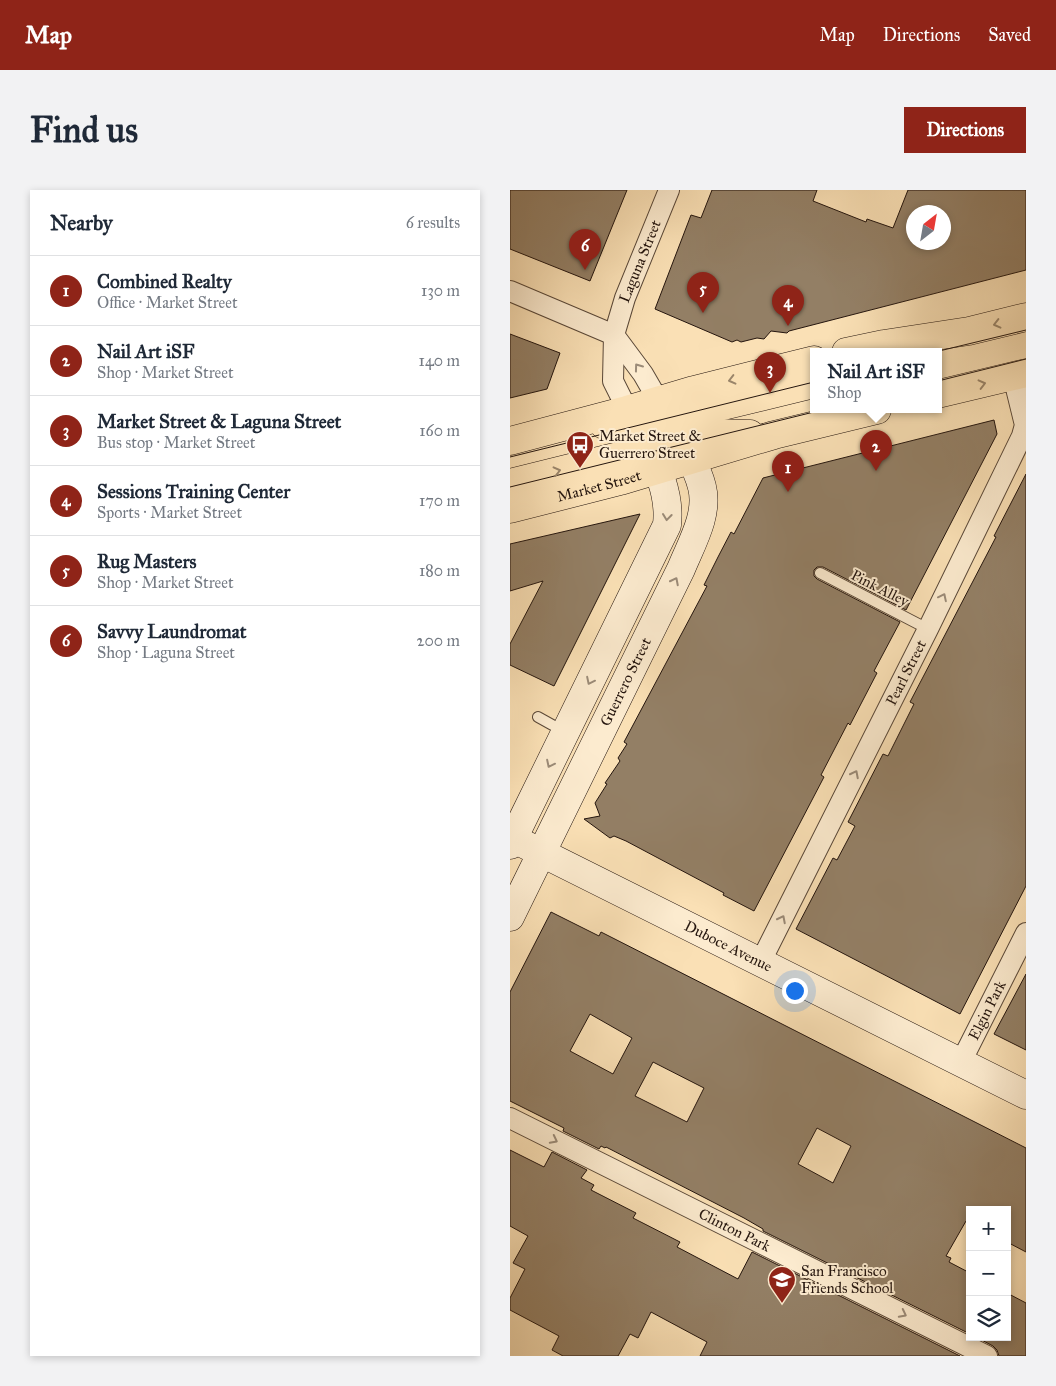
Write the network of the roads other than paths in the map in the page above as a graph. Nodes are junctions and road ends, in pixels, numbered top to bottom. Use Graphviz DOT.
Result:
graph roads {
  1 [pos="668,190"];
  2 [pos="510,291"];
  3 [pos="1026,317"];
  4 [pos="968,331"];
  5 [pos="614,335"];
  6 [pos="865,348"];
  7 [pos="924,348"];
  8 [pos="810,361"];
  9 [pos="1020,374"];
  10 [pos="810,385"];
  11 [pos="942,393"];
  12 [pos="865,413"];
  13 [pos="676,430"];
  14 [pos="642,439"];
  15 [pos="510,441"];
  16 [pos="510,483"];
  17 [pos="510,509"];
  18 [pos="820,573"];
  19 [pos="928,629"];
  20 [pos="538,717"];
  21 [pos="565,732"];
  22 [pos="511,840"];
  23 [pos="542,853"];
  24 [pos="510,917"];
  25 [pos="1026,934"];
  26 [pos="760,963"];
  27 [pos="961,1062"];
  28 [pos="1026,1095"];
  29 [pos="510,1118"];
  30 [pos="987,1356"];
  1 -- 5 [label="street, Laguna Street"];
  2 -- 5 [label="street"];
  3 -- 4 [label="main road, one-way"];
  4 -- 6 [label="main road"];
  4 -- 7 [label="main road"];
  13 -- 5 [label="street, one-way"];
  5 -- 14 [label="street, Laguna Street"];
  8 -- 13 [label="main road, Market Street, one-way"];
  11 -- 9 [label="main road, one-way"];
  19 -- 9 [label="street, Pearl Street, one-way"];
  10 -- 13 [label="main road, Market Street"];
  12 -- 13 [label="main road, Market Street"];
  13 -- 14 [label="main road, Market Street"];
  13 -- 14 [label="main road, Market Street"];
  23 -- 13 [label="main road, Guerrero Street, one-way"];
  14 -- 15 [label="main road, Market Street"];
  16 -- 14 [label="main road, Market Street, one-way"];
  14 -- 17 [label="main road, Market Street"];
  14 -- 21 [label="main road, Guerrero Street, one-way"];
  18 -- 19 [label="lane, Pink Alley"];
  26 -- 19 [label="street, Pearl Street, one-way"];
  20 -- 21 [label="lane"];
  21 -- 22 [label="main road, Guerrero Street, one-way"];
  22 -- 23 [label="main road, Duboce Avenue"];
  23 -- 24 [label="main road, Guerrero Street"];
  23 -- 26 [label="main road, Duboce Avenue"];
  25 -- 27 [label="street, Elgin Park"];
  26 -- 27 [label="main road, Duboce Avenue"];
  27 -- 28 [label="main road, Duboce Avenue"];
  29 -- 30 [label="street, Clinton Park, one-way"];
}
